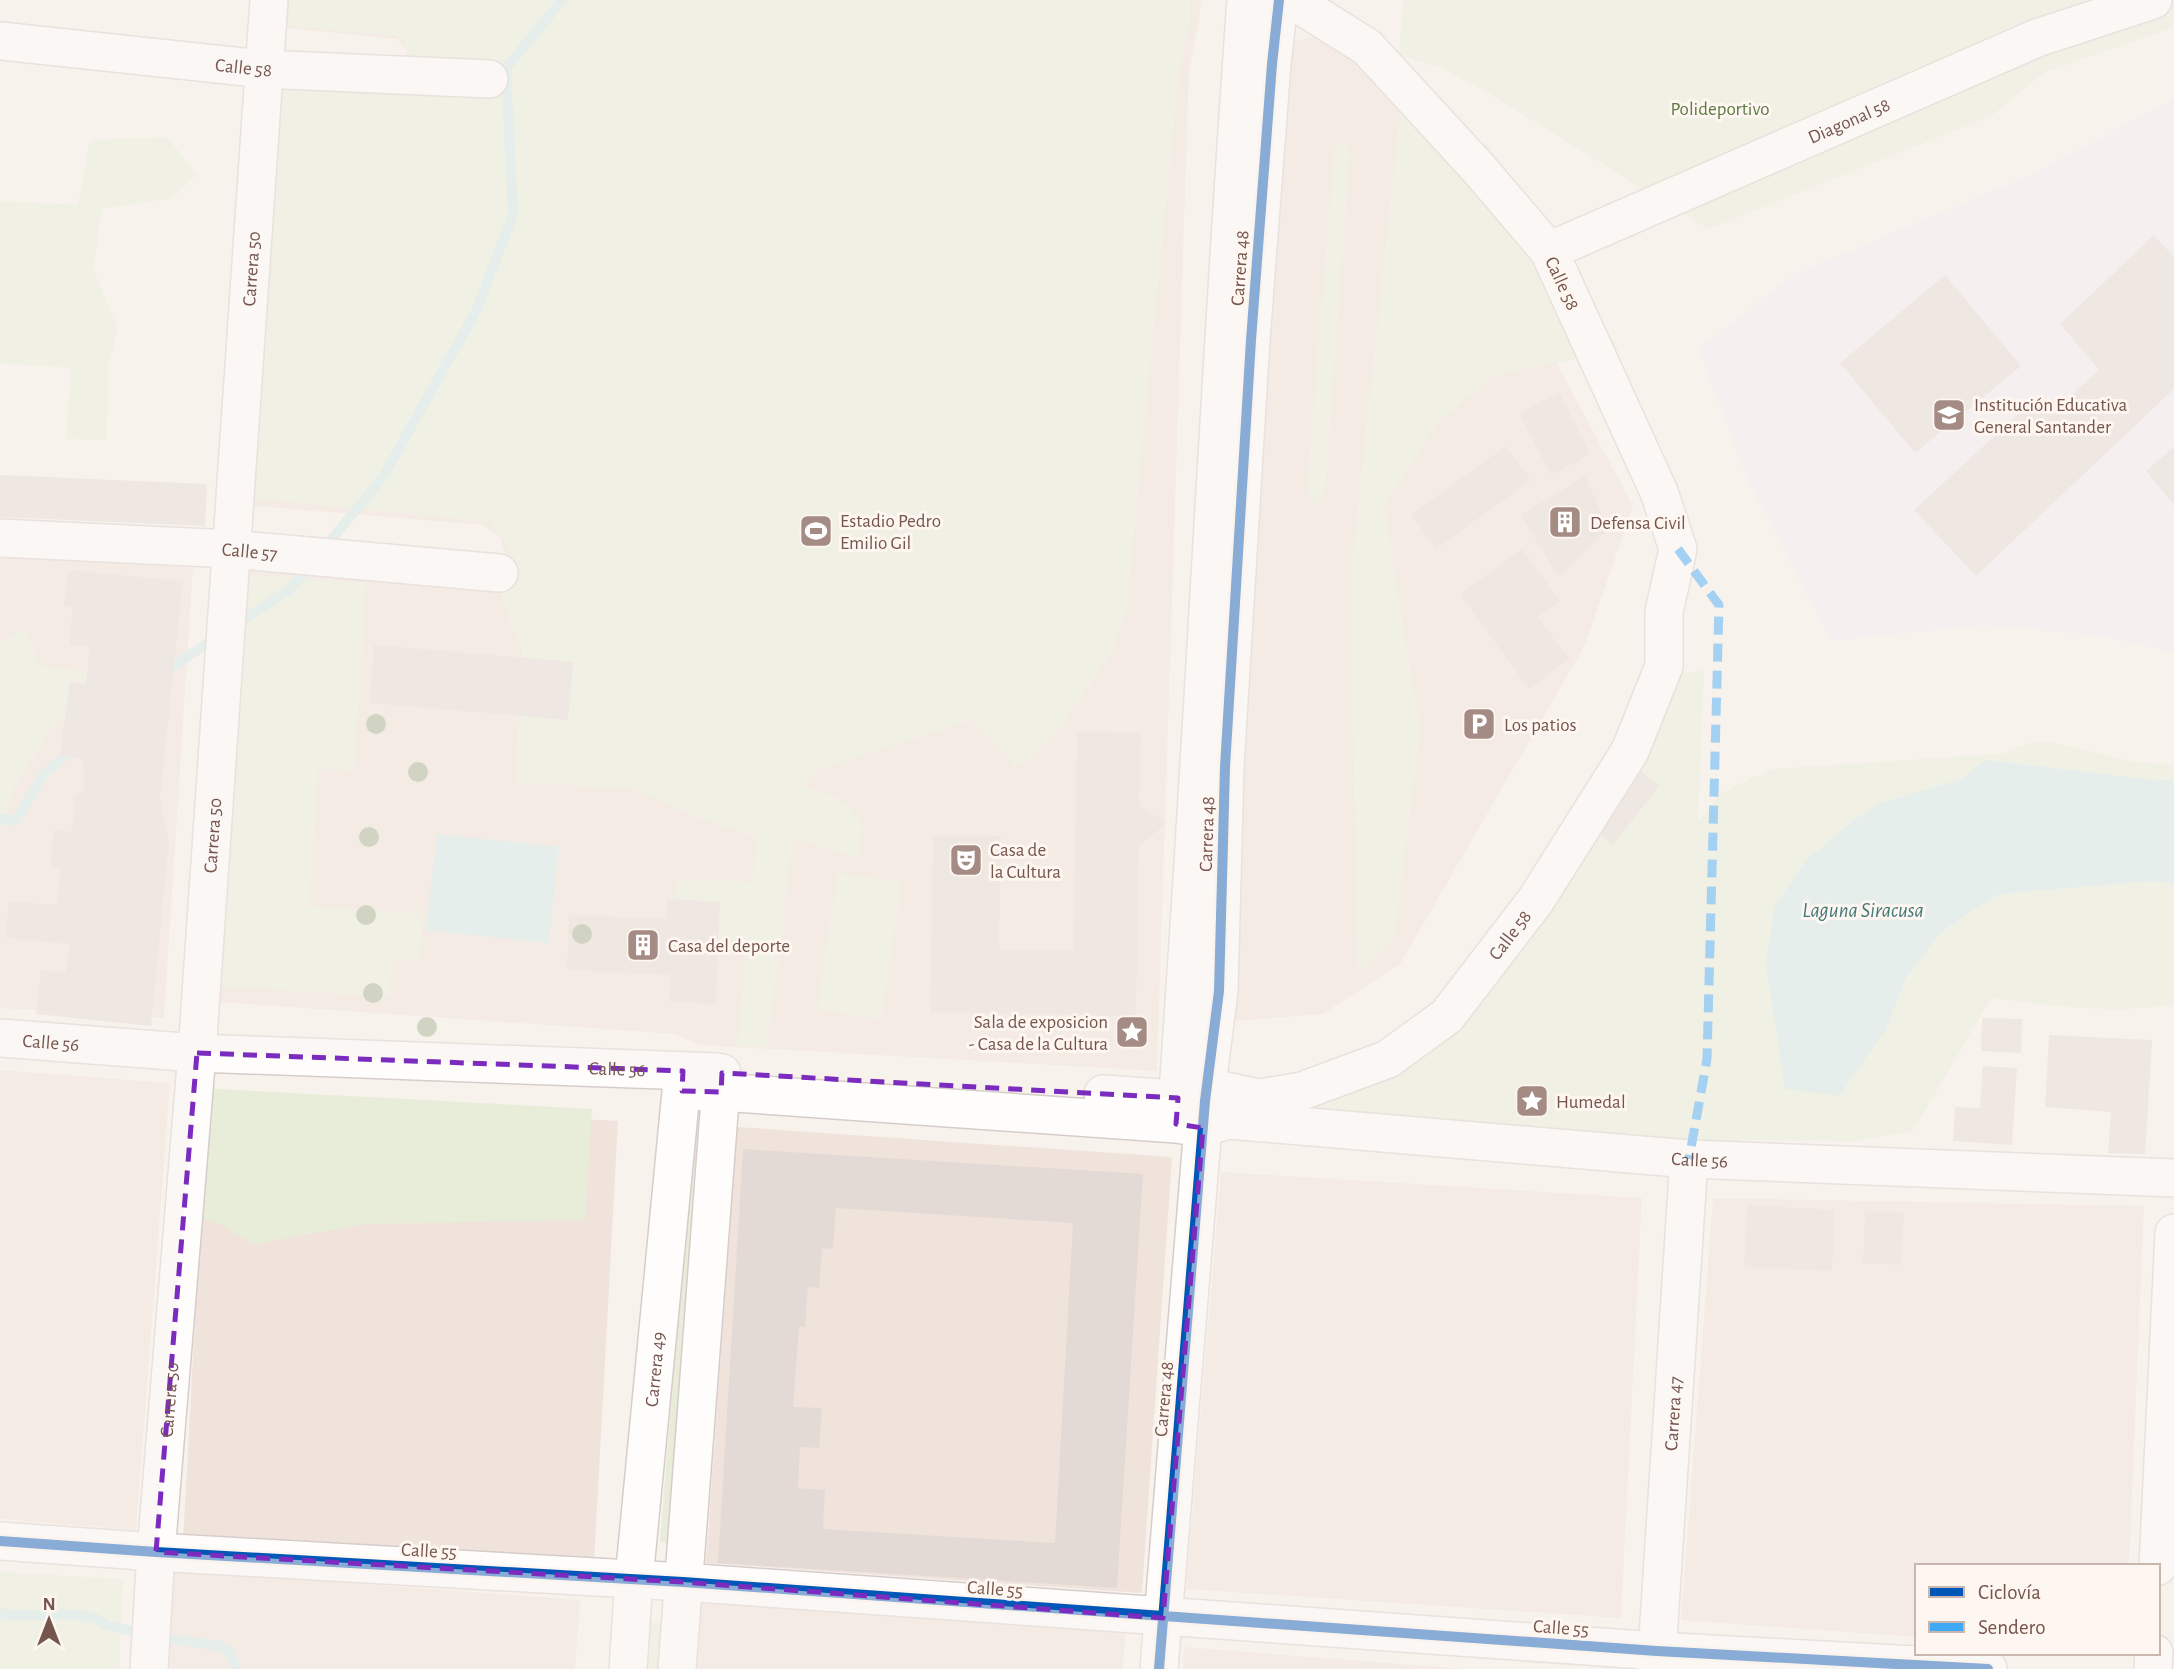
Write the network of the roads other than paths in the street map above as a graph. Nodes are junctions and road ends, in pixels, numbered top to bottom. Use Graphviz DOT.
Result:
graph roads {
  1 [pos="269,0"];
  2 [pos="1245,0"];
  3 [pos="1279,0"];
  4 [pos="1292,0"];
  5 [pos="2153,0"];
  6 [pos="0,41"];
  7 [pos="263,69"];
  8 [pos="489,79"];
  9 [pos="1549,251"];
  10 [pos="1236,339"];
  11 [pos="0,538"];
  12 [pos="231,549"];
  13 [pos="499,573"];
  14 [pos="0,1038"];
  15 [pos="197,1054"];
  16 [pos="683,1081"];
  17 [pos="722,1082"];
  18 [pos="1201,1104"];
  19 [pos="1689,1159"];
  20 [pos="2174,1178"];
  21 [pos="2174,1233"];
  22 [pos="0,1541"];
  23 [pos="156,1552"];
  24 [pos="2158,1564"];
  25 [pos="634,1579"];
  26 [pos="683,1582"];
  27 [pos="1163,1618"];
  28 [pos="1656,1660"];
  29 [pos="149,1669"];
  30 [pos="628,1669"];
  31 [pos="677,1669"];
  32 [pos="1159,1669"];
  33 [pos="1988,1669"];
  1 -- 7 [label="street, Carrera 50"];
  2 -- 10 [label="street, Carrera 48"];
  3 -- 10 [label="street, Carrera 48"];
  4 -- 9 [label="street, Calle 58"];
  5 -- 9 [label="street, Diagonal 58"];
  6 -- 7 [label="street, Calle 58"];
  7 -- 8 [label="street, Calle 58"];
  7 -- 12 [label="street, Carrera 50"];
  9 -- 18 [label="street, Calle 58"];
  10 -- 18 [label="street, Carrera 48"];
  11 -- 12 [label="street, Calle 57"];
  12 -- 13 [label="street, Calle 57"];
  12 -- 15 [label="street, Carrera 50"];
  14 -- 15 [label="street, Calle 56"];
  15 -- 16 [label="street, Calle 56"];
  15 -- 23 [label="street, Carrera 50"];
  16 -- 17 [label="street, Calle 56"];
  16 -- 25 [label="street, Carrera 49"];
  17 -- 18 [label="street, Calle 56"];
  17 -- 26 [label="street"];
  18 -- 19 [label="street, Calle 56"];
  18 -- 27 [label="street, Carrera 48"];
  19 -- 20 [label="street, Calle 56"];
  19 -- 28 [label="street, Carrera 47"];
  21 -- 24 [label="street"];
  22 -- 23 [label="street, Calle 55"];
  23 -- 25 [label="street, Calle 55"];
  23 -- 29 [label="street, Carrera 50"];
  25 -- 26 [label="street, Calle 55"];
  25 -- 30 [label="street, Carrera 49"];
  26 -- 27 [label="street, Calle 55"];
  26 -- 31 [label="street"];
  27 -- 28 [label="street, Calle 55"];
  27 -- 32 [label="street, Carrera 48"];
  28 -- 33 [label="street, Calle 55"];
}
